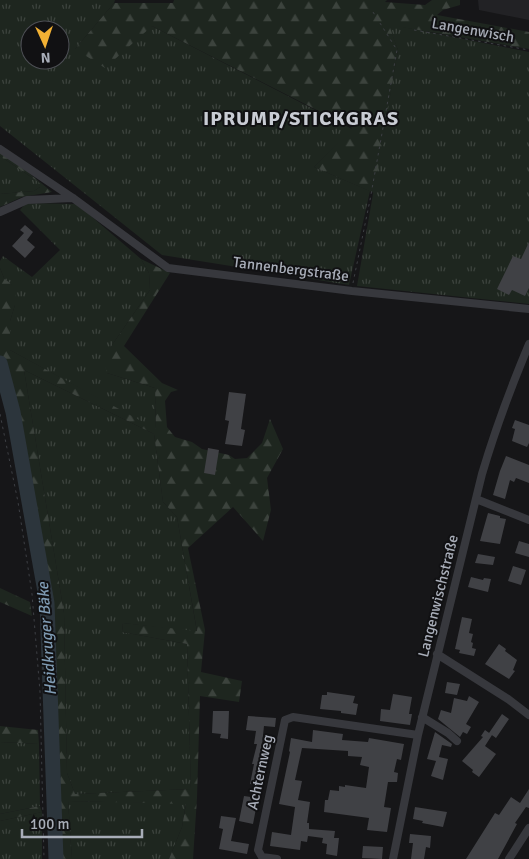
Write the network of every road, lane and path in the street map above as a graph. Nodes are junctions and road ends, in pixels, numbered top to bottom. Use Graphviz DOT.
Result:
graph roads {
  1 [pos="373,12"];
  2 [pos="414,30"];
  3 [pos="529,50"];
  4 [pos="0,148"];
  5 [pos="73,198"];
  6 [pos="0,212"];
  7 [pos="352,291"];
  8 [pos="529,308"];
  9 [pos="529,344"];
  10 [pos="0,414"];
  11 [pos="476,499"];
  12 [pos="529,520"];
  13 [pos="437,654"];
  14 [pos="529,715"];
  15 [pos="422,717"];
  16 [pos="418,734"];
  17 [pos="457,740"];
  18 [pos="529,828"];
  19 [pos="260,857"];
  20 [pos="44,859"];
  21 [pos="277,859"];
  22 [pos="392,859"];
  23 [pos="509,859"];
  1 -- 7 [label="path"];
  2 -- 3 [label="path, Langenwisch"];
  4 -- 5 [label="street, Tannenbergstraße"];
  5 -- 6 [label="street"];
  5 -- 7 [label="street, Tannenbergstraße"];
  7 -- 8 [label="street, Tannenbergstraße"];
  9 -- 11 [label="street, Langenwischstraße"];
  10 -- 20 [label="path"];
  11 -- 12 [label="street"];
  11 -- 13 [label="street, Langenwischstraße"];
  13 -- 14 [label="street"];
  13 -- 15 [label="street, Langenwischstraße"];
  15 -- 16 [label="street, Langenwischstraße"];
  15 -- 17 [label="street"];
  16 -- 19 [label="street, Achternweg"];
  16 -- 22 [label="street, Langenwischstraße"];
  18 -- 23 [label="street"];
  19 -- 21 [label="street, Achternweg"];
}
